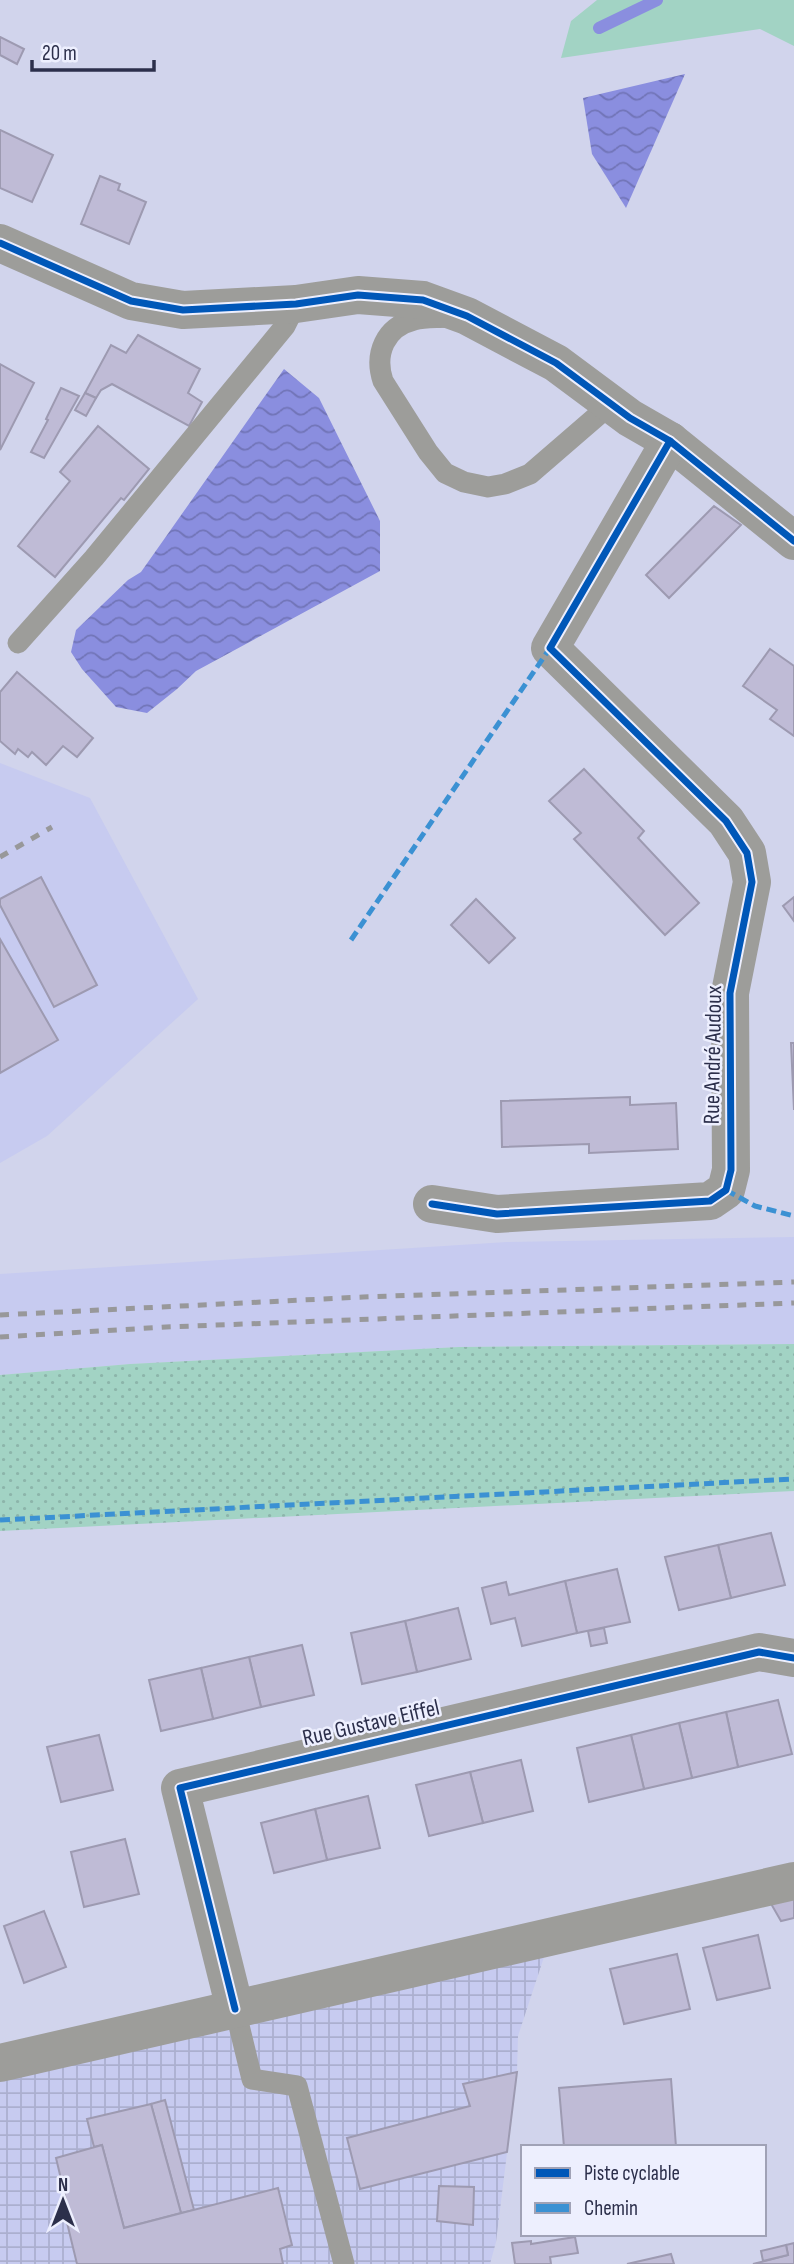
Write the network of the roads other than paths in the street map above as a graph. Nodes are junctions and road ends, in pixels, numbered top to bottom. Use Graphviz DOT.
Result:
graph roads {
  1 [pos="0,243"];
  2 [pos="296,304"];
  3 [pos="467,316"];
  4 [pos="611,404"];
  5 [pos="670,441"];
  6 [pos="794,541"];
  7 [pos="18,643"];
  8 [pos="432,1204"];
  9 [pos="794,1658"];
  10 [pos="794,1881"];
  11 [pos="235,2009"];
  12 [pos="0,2063"];
  13 [pos="344,2264"];
  1 -- 2 [label="street"];
  2 -- 3 [label="street"];
  2 -- 7 [label="lane"];
  3 -- 4 [label="street"];
  3 -- 4 [label="lane"];
  4 -- 5 [label="street"];
  5 -- 6 [label="street"];
  5 -- 8 [label="street, Rue André Audoux"];
  9 -- 11 [label="street, Rue Gustave Eiffel"];
  10 -- 11 [label="street"];
  11 -- 12 [label="street"];
  11 -- 13 [label="lane"];
}
